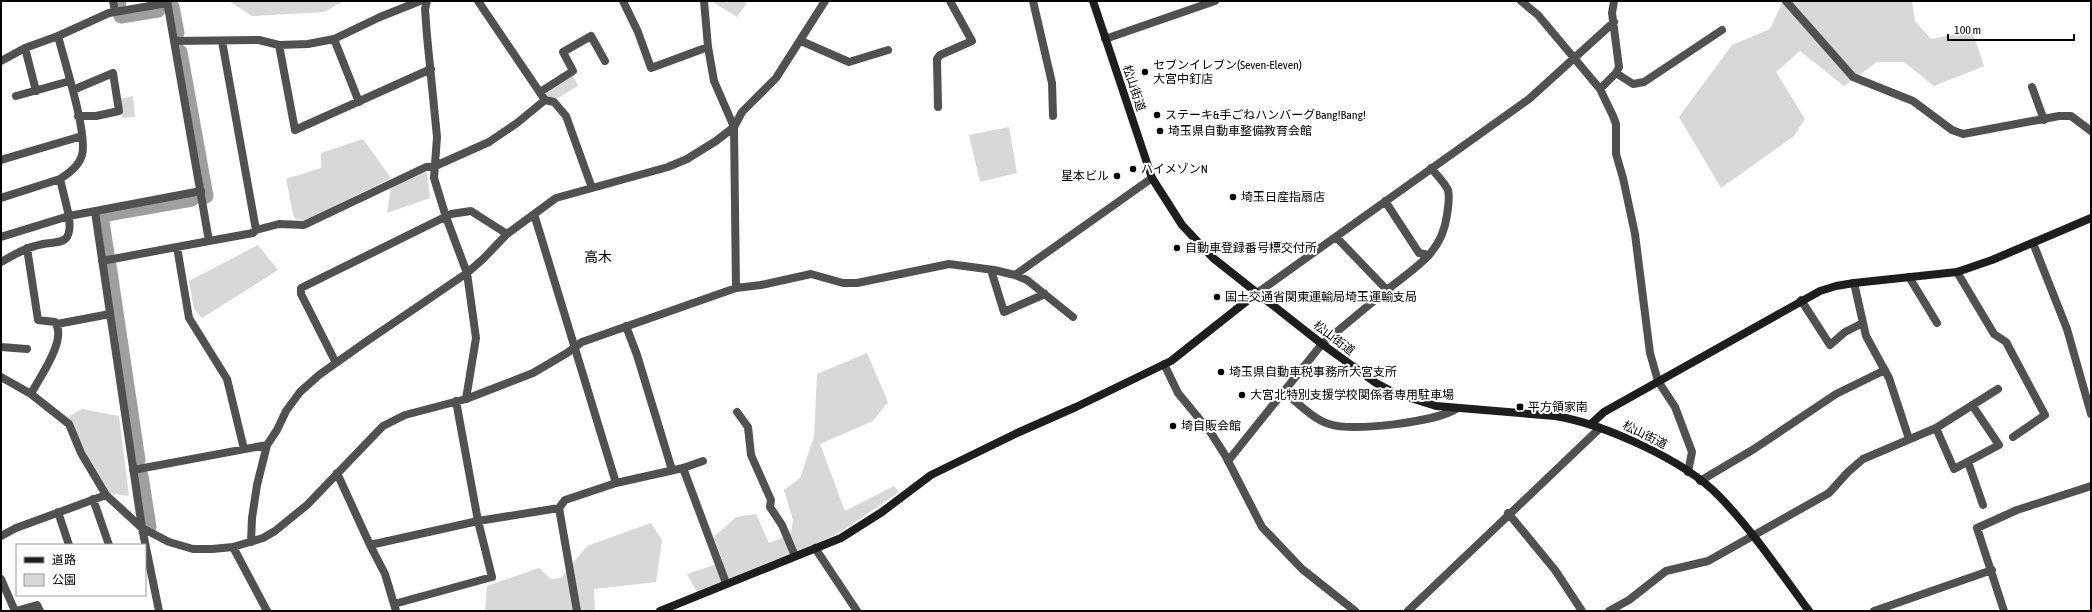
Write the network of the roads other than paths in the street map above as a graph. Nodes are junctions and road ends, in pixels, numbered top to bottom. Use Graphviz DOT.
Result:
graph roads {
  1 [pos="113,1"];
  2 [pos="420,1"];
  3 [pos="427,1"];
  4 [pos="478,1"];
  5 [pos="623,1"];
  6 [pos="704,1"];
  7 [pos="825,1"];
  8 [pos="950,1"];
  9 [pos="1033,1"];
  10 [pos="1092,1"];
  11 [pos="1215,1"];
  12 [pos="1521,1"];
  13 [pos="1614,1"];
  14 [pos="1786,1"];
  15 [pos="167,2"];
  16 [pos="115,12"];
  17 [pos="1614,22"];
  18 [pos="1722,30"];
  19 [pos="58,36"];
  20 [pos="334,39"];
  21 [pos="1105,39"];
  22 [pos="174,41"];
  23 [pos="222,41"];
  24 [pos="801,41"];
  25 [pos="279,45"];
  26 [pos="708,47"];
  27 [pos="25,48"];
  28 [pos="888,50"];
  29 [pos="1573,57"];
  30 [pos="1,61"];
  31 [pos="605,61"];
  32 [pos="431,69"];
  33 [pos="1616,73"];
  34 [pos="70,81"];
  35 [pos="2032,87"];
  36 [pos="1600,89"];
  37 [pos="73,90"];
  38 [pos="36,91"];
  39 [pos="540,92"];
  40 [pos="16,96"];
  41 [pos="545,100"];
  42 [pos="359,102"];
  43 [pos="938,107"];
  44 [pos="78,116"];
  45 [pos="1053,116"];
  46 [pos="2044,120"];
  47 [pos="734,127"];
  48 [pos="2091,131"];
  49 [pos="82,136"];
  50 [pos="1,160"];
  51 [pos="434,167"];
  52 [pos="1431,168"];
  53 [pos="1152,178"];
  54 [pos="60,179"];
  55 [pos="592,188"];
  56 [pos="200,191"];
  57 [pos="1,198"];
  58 [pos="1386,201"];
  59 [pos="95,212"];
  60 [pos="534,214"];
  61 [pos="69,216"];
  62 [pos="446,217"];
  63 [pos="2091,218"];
  64 [pos="256,230"];
  65 [pos="507,234"];
  66 [pos="1,237"];
  67 [pos="1336,238"];
  68 [pos="209,241"];
  69 [pos="2034,243"];
  70 [pos="177,247"];
  71 [pos="27,248"];
  72 [pos="1429,255"];
  73 [pos="102,260"];
  74 [pos="1,262"];
  75 [pos="991,270"];
  76 [pos="1957,272"];
  77 [pos="467,273"];
  78 [pos="1014,275"];
  79 [pos="1909,277"];
  80 [pos="1854,283"];
  81 [pos="736,288"];
  82 [pos="1388,290"];
  83 [pos="1257,293"];
  84 [pos="1045,294"];
  85 [pos="1801,300"];
  86 [pos="110,314"];
  87 [pos="1073,317"];
  88 [pos="1863,323"];
  89 [pos="1937,323"];
  90 [pos="57,324"];
  91 [pos="626,326"];
  92 [pos="1322,344"];
  93 [pos="1,347"];
  94 [pos="574,348"];
  95 [pos="27,349"];
  96 [pos="336,363"];
  97 [pos="1164,364"];
  98 [pos="1884,370"];
  99 [pos="1,378"];
  100 [pos="1658,381"];
  101 [pos="1998,389"];
  102 [pos="1284,392"];
  103 [pos="31,394"];
  104 [pos="466,399"];
  105 [pos="456,401"];
  106 [pos="1972,405"];
  107 [pos="1456,408"];
  108 [pos="737,412"];
  109 [pos="2091,414"];
  110 [pos="1591,424"];
  111 [pos="1600,428"];
  112 [pos="1936,428"];
  113 [pos="2013,437"];
  114 [pos="1909,440"];
  115 [pos="267,445"];
  116 [pos="244,449"];
  117 [pos="703,461"];
  118 [pos="1228,461"];
  119 [pos="1968,462"];
  120 [pos="683,468"];
  121 [pos="133,470"];
  122 [pos="672,470"];
  123 [pos="1688,472"];
  124 [pos="337,473"];
  125 [pos="1700,481"];
  126 [pos="616,483"];
  127 [pos="2091,486"];
  128 [pos="106,495"];
  129 [pos="93,499"];
  130 [pos="1983,504"];
  131 [pos="559,508"];
  132 [pos="58,512"];
  133 [pos="1508,513"];
  134 [pos="478,521"];
  135 [pos="142,528"];
  136 [pos="1,536"];
  137 [pos="1753,536"];
  138 [pos="251,542"];
  139 [pos="70,544"];
  140 [pos="108,544"];
  141 [pos="145,544"];
  142 [pos="370,545"];
  143 [pos="233,547"];
  144 [pos="146,548"];
  145 [pos="815,548"];
  146 [pos="795,556"];
  147 [pos="1992,570"];
  148 [pos="1,579"];
  149 [pos="726,583"];
  150 [pos="396,607"];
  151 [pos="16,611"];
  152 [pos="40,611"];
  153 [pos="159,611"];
  154 [pos="267,611"];
  155 [pos="577,611"];
  156 [pos="660,611"];
  157 [pos="857,611"];
  158 [pos="1355,611"];
  159 [pos="1408,611"];
  160 [pos="1582,611"];
  161 [pos="1609,611"];
  162 [pos="1809,611"];
  163 [pos="1874,611"];
  164 [pos="2004,611"];
  1 -- 16 [label="street"];
  2 -- 20 [label="street"];
  3 -- 32 [label="street"];
  4 -- 39 [label="street"];
  5 -- 26 [label="street"];
  6 -- 26 [label="street"];
  7 -- 24 [label="street"];
  8 -- 43 [label="street"];
  9 -- 45 [label="street"];
  10 -- 21 [label="street, 松山街道"];
  11 -- 21 [label="street"];
  12 -- 29 [label="street"];
  13 -- 17 [label="street"];
  14 -- 46 [label="street"];
  15 -- 16 [label="street"];
  15 -- 22 [label="street"];
  16 -- 19 [label="street"];
  17 -- 29 [label="street"];
  17 -- 33 [label="street"];
  18 -- 33 [label="street"];
  19 -- 27 [label="street"];
  19 -- 34 [label="street"];
  20 -- 25 [label="street"];
  20 -- 42 [label="street"];
  21 -- 53 [label="street, 松山街道"];
  22 -- 23 [label="street"];
  22 -- 56 [label="street"];
  23 -- 25 [label="street"];
  23 -- 64 [label="street"];
  24 -- 28 [label="street"];
  24 -- 47 [label="street"];
  25 -- 42 [label="street"];
  26 -- 47 [label="street"];
  27 -- 30 [label="street"];
  27 -- 38 [label="street"];
  29 -- 36 [label="street"];
  29 -- 52 [label="street"];
  31 -- 39 [label="street"];
  32 -- 42 [label="street"];
  32 -- 51 [label="street"];
  33 -- 36 [label="street"];
  34 -- 37 [label="street"];
  34 -- 38 [label="street"];
  35 -- 46 [label="street"];
  36 -- 100 [label="street"];
  37 -- 44 [label="street"];
  37 -- 44 [label="street"];
  38 -- 40 [label="street"];
  39 -- 41 [label="street"];
  41 -- 51 [label="street"];
  41 -- 55 [label="street"];
  44 -- 49 [label="street"];
  46 -- 48 [label="street"];
  47 -- 55 [label="street"];
  47 -- 81 [label="street"];
  49 -- 50 [label="street"];
  49 -- 54 [label="street"];
  51 -- 62 [label="street"];
  51 -- 64 [label="street"];
  52 -- 58 [label="street"];
  52 -- 72 [label="street"];
  53 -- 78 [label="street"];
  53 -- 83 [label="street, 松山街道"];
  54 -- 57 [label="street"];
  54 -- 61 [label="street"];
  55 -- 60 [label="street"];
  56 -- 59 [label="street"];
  56 -- 68 [label="street"];
  58 -- 67 [label="street"];
  58 -- 72 [label="street"];
  59 -- 61 [label="street"];
  59 -- 73 [label="street"];
  60 -- 65 [label="street"];
  60 -- 94 [label="street"];
  61 -- 66 [label="street"];
  61 -- 71 [label="street"];
  62 -- 65 [label="street"];
  62 -- 77 [label="street"];
  62 -- 96 [label="street"];
  63 -- 69 [label="street"];
  64 -- 68 [label="street"];
  65 -- 77 [label="street"];
  67 -- 82 [label="street"];
  67 -- 83 [label="street"];
  68 -- 70 [label="street"];
  69 -- 76 [label="street"];
  69 -- 109 [label="street"];
  70 -- 73 [label="street"];
  70 -- 116 [label="street"];
  71 -- 74 [label="street"];
  71 -- 90 [label="street"];
  72 -- 82 [label="street"];
  73 -- 86 [label="street"];
  75 -- 78 [label="street"];
  75 -- 81 [label="street"];
  75 -- 84 [label="street"];
  76 -- 79 [label="street"];
  76 -- 113 [label="street"];
  77 -- 96 [label="street"];
  77 -- 104 [label="street"];
  78 -- 84 [label="street"];
  79 -- 80 [label="street"];
  79 -- 89 [label="street"];
  80 -- 85 [label="street"];
  80 -- 88 [label="street"];
  81 -- 91 [label="street"];
  82 -- 92 [label="street"];
  83 -- 92 [label="street, 松山街道"];
  83 -- 97 [label="street"];
  84 -- 87 [label="street"];
  85 -- 88 [label="street"];
  85 -- 100 [label="street"];
  86 -- 90 [label="street"];
  86 -- 121 [label="street"];
  88 -- 98 [label="street"];
  90 -- 103 [label="street"];
  91 -- 94 [label="street"];
  91 -- 122 [label="street"];
  92 -- 102 [label="street"];
  92 -- 107 [label="street, 松山街道"];
  93 -- 95 [label="street"];
  94 -- 104 [label="street"];
  94 -- 126 [label="street"];
  96 -- 115 [label="street"];
  97 -- 118 [label="street"];
  97 -- 145 [label="street"];
  98 -- 114 [label="street"];
  98 -- 125 [label="street"];
  99 -- 103 [label="street"];
  100 -- 110 [label="street"];
  100 -- 123 [label="street"];
  101 -- 106 [label="street"];
  102 -- 107 [label="street"];
  102 -- 118 [label="street"];
  103 -- 128 [label="street"];
  104 -- 105 [label="street"];
  105 -- 124 [label="street"];
  105 -- 134 [label="street"];
  106 -- 112 [label="street"];
  106 -- 119 [label="street"];
  107 -- 110 [label="street, 松山街道"];
  108 -- 146 [label="street"];
  110 -- 111 [label="street, 松山街道"];
  111 -- 123 [label="street, 松山街道"];
  111 -- 133 [label="street"];
  112 -- 114 [label="street"];
  112 -- 119 [label="street"];
  114 -- 137 [label="street"];
  115 -- 116 [label="street"];
  115 -- 138 [label="street"];
  116 -- 121 [label="street"];
  117 -- 120 [label="street"];
  118 -- 158 [label="street"];
  119 -- 130 [label="street"];
  120 -- 122 [label="street"];
  120 -- 149 [label="street"];
  121 -- 135 [label="street"];
  122 -- 126 [label="street"];
  123 -- 125 [label="street, 松山街道"];
  124 -- 138 [label="street"];
  124 -- 142 [label="street"];
  125 -- 137 [label="street, 松山街道"];
  126 -- 131 [label="street"];
  127 -- 147 [label="street"];
  128 -- 129 [label="street"];
  128 -- 135 [label="street"];
  129 -- 132 [label="street"];
  129 -- 140 [label="street"];
  131 -- 134 [label="street"];
  131 -- 155 [label="street"];
  132 -- 136 [label="street"];
  132 -- 139 [label="street"];
  133 -- 159 [label="street"];
  133 -- 160 [label="street"];
  134 -- 142 [label="street"];
  134 -- 150 [label="street"];
  135 -- 141 [label="street"];
  135 -- 143 [label="street"];
  137 -- 161 [label="street"];
  137 -- 162 [label="street, 松山街道"];
  138 -- 143 [label="street"];
  142 -- 150 [label="street"];
  143 -- 154 [label="street"];
  144 -- 153 [label="street"];
  145 -- 146 [label="street"];
  145 -- 157 [label="street"];
  146 -- 149 [label="street"];
  147 -- 163 [label="street"];
  147 -- 164 [label="street"];
  148 -- 151 [label="street"];
  149 -- 156 [label="street"];
  151 -- 152 [label="street"];
}
